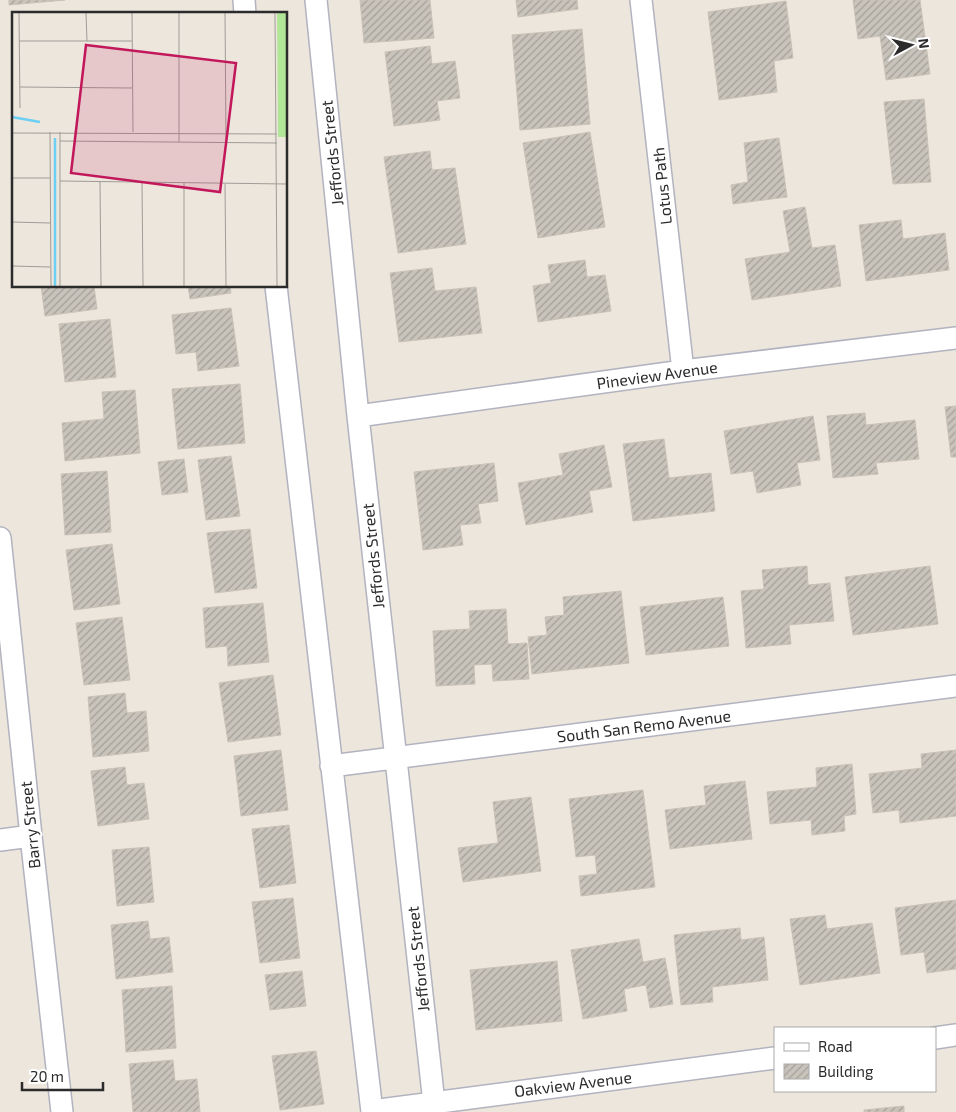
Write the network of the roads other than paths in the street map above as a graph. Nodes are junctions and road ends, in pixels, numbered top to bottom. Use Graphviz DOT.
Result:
graph roads {
  1 [pos="316,0"];
  2 [pos="641,0"];
  3 [pos="276,288"];
  4 [pos="956,338"];
  5 [pos="683,371"];
  6 [pos="358,416"];
  7 [pos="0,538"];
  8 [pos="956,686"];
  9 [pos="395,758"];
  10 [pos="331,766"];
  11 [pos="31,836"];
  12 [pos="0,840"];
  13 [pos="956,1035"];
  14 [pos="936,1038"];
  15 [pos="774,1058"];
  16 [pos="434,1107"];
  17 [pos="372,1111"];
  18 [pos="62,1112"];
  1 -- 6 [label="street, Jeffords Street"];
  2 -- 5 [label="street, Lotus Path"];
  3 -- 10 [label="street"];
  4 -- 5 [label="street, Pineview Avenue"];
  5 -- 6 [label="street, Pineview Avenue"];
  6 -- 9 [label="street, Jeffords Street"];
  7 -- 11 [label="street, Barry Street"];
  8 -- 9 [label="street, South San Remo Avenue"];
  9 -- 10 [label="street, South San Remo Avenue"];
  9 -- 16 [label="street, Jeffords Street"];
  10 -- 17 [label="street"];
  11 -- 12 [label="street"];
  11 -- 18 [label="street, Barry Street"];
  13 -- 14 [label="street"];
  15 -- 16 [label="street, Oakview Avenue"];
  16 -- 17 [label="street, Oakview Avenue"];
}
